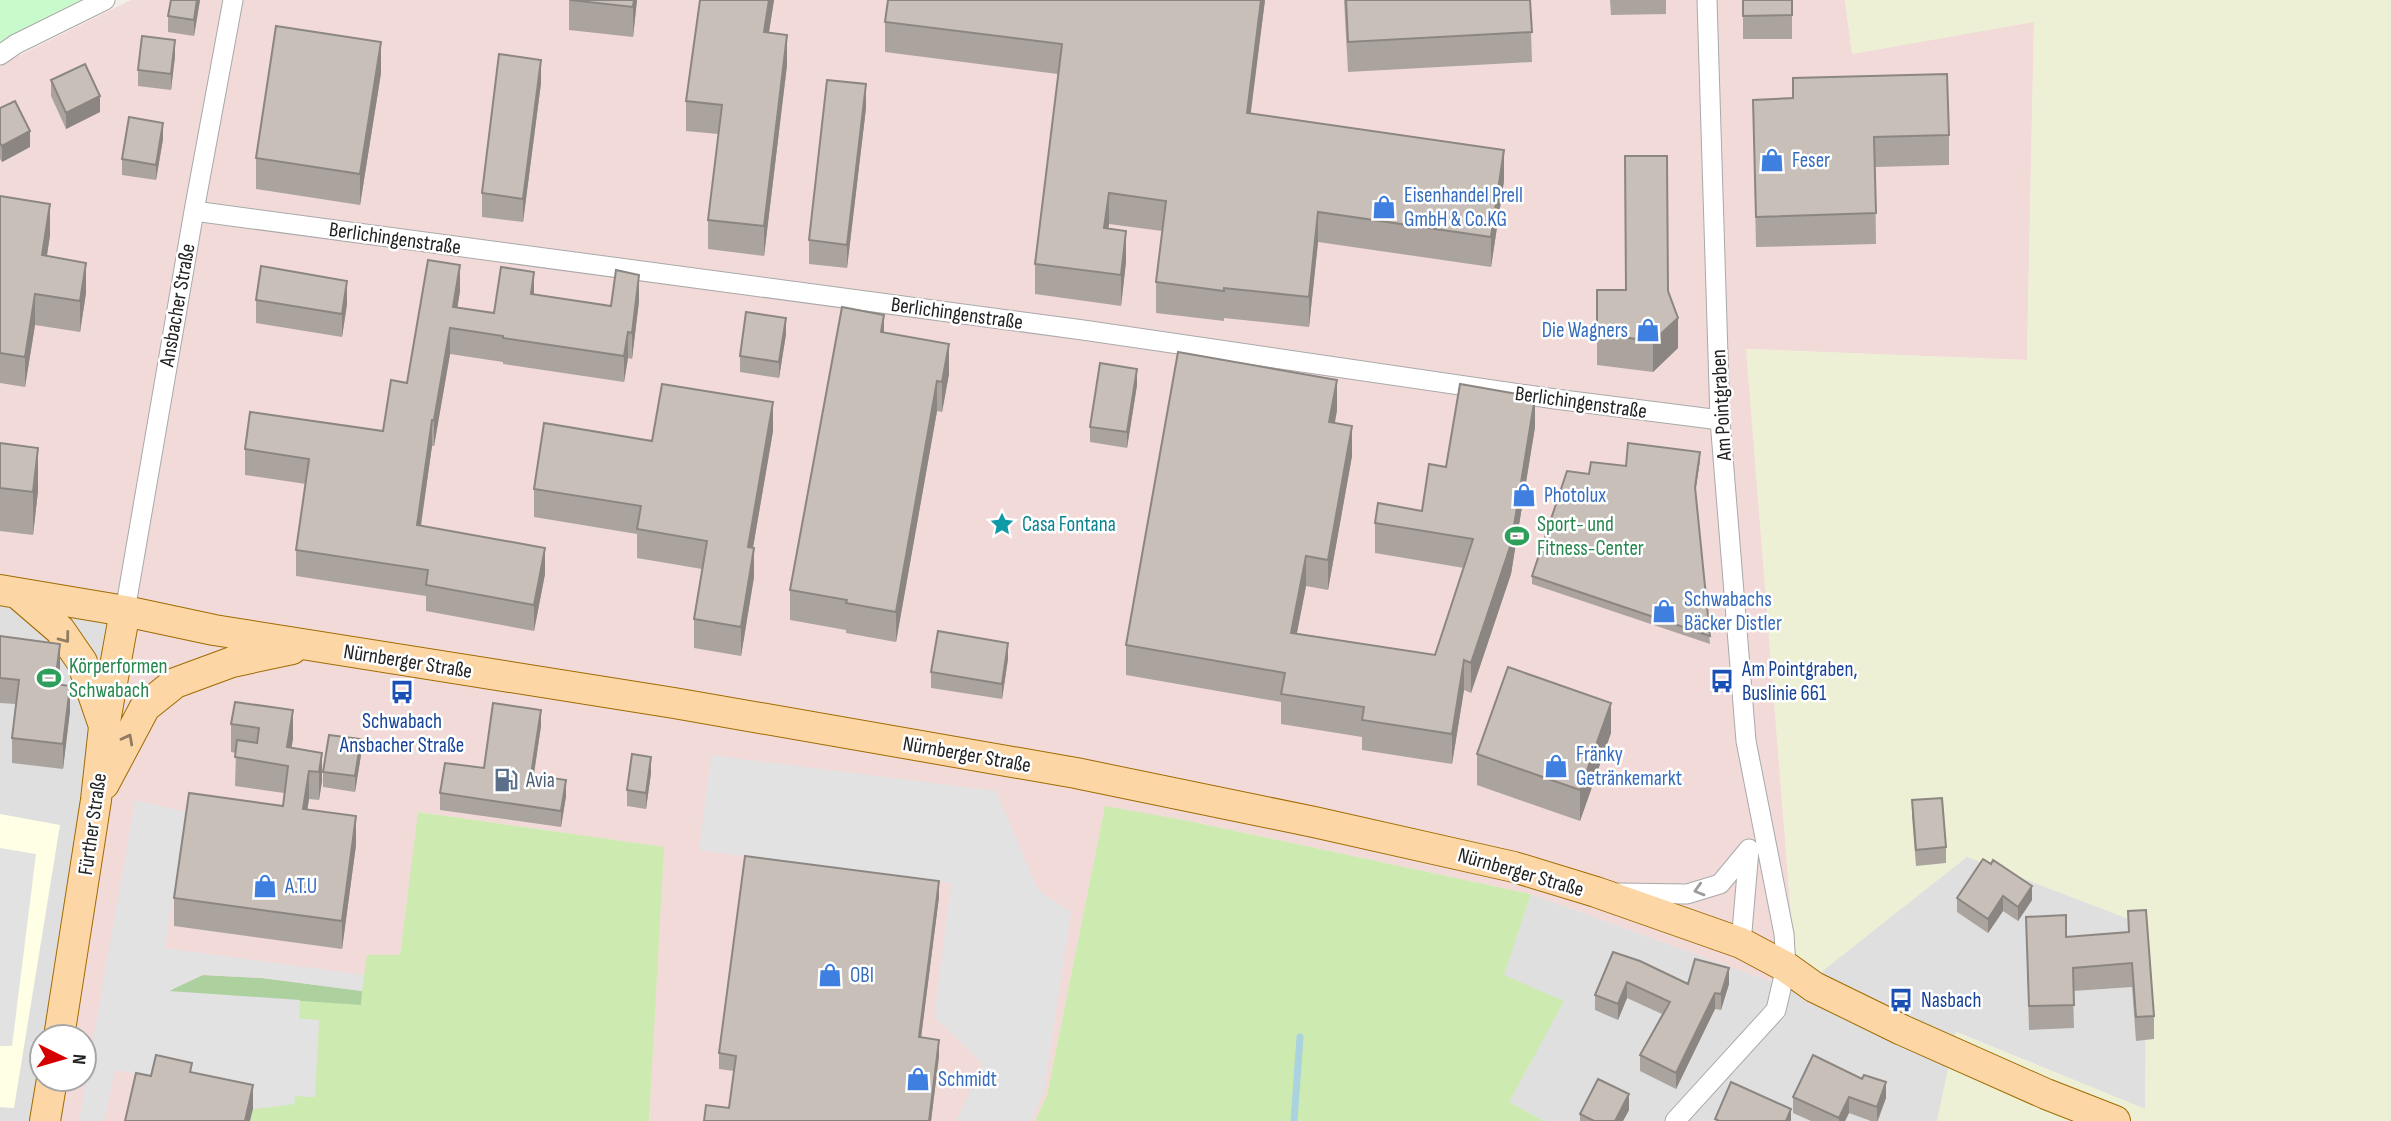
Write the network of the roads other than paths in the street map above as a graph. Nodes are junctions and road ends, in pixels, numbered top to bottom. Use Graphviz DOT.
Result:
graph roads {
  1 [pos="105,0"];
  2 [pos="233,0"];
  3 [pos="1707,0"];
  4 [pos="0,55"];
  5 [pos="194,211"];
  6 [pos="1720,420"];
  7 [pos="8,591"];
  8 [pos="125,611"];
  9 [pos="308,645"];
  10 [pos="104,727"];
  11 [pos="96,800"];
  12 [pos="1758,808"];
  13 [pos="1749,849"];
  14 [pos="1596,892"];
  15 [pos="1741,943"];
  16 [pos="1786,967"];
  17 [pos="61,1023"];
  18 [pos="50,1093"];
  19 [pos="45,1121"];
  20 [pos="1675,1121"];
  21 [pos="2115,1121"];
  1 -- 4 [label="street"];
  2 -- 5 [label="street, Ansbacher Straße"];
  3 -- 6 [label="street, Am Pointgraben"];
  5 -- 6 [label="street, Berlichingenstraße"];
  5 -- 8 [label="street, Ansbacher Straße"];
  6 -- 12 [label="street, Am Pointgraben"];
  7 -- 8 [label="main road, Nürnberger Straße"];
  7 -- 10 [label="main road, one-way"];
  8 -- 9 [label="main road, Nürnberger Straße"];
  8 -- 10 [label="main road, Fürther Straße"];
  11 -- 9 [label="main road, one-way"];
  9 -- 14 [label="main road, Nürnberger Straße"];
  10 -- 11 [label="main road, Fürther Straße"];
  11 -- 17 [label="main road, Fürther Straße"];
  12 -- 13 [label="street, Am Pointgraben"];
  12 -- 16 [label="street, Am Pointgraben"];
  13 -- 14 [label="street, Am Pointgraben, one-way"];
  13 -- 15 [label="street, Am Pointgraben"];
  14 -- 15 [label="main road, Nürnberger Straße"];
  15 -- 16 [label="main road, Nürnberger Straße"];
  16 -- 20 [label="street, Am Pointgraben"];
  16 -- 21 [label="main road, Nürnberger Straße"];
  18 -- 19 [label="main road"];
}
